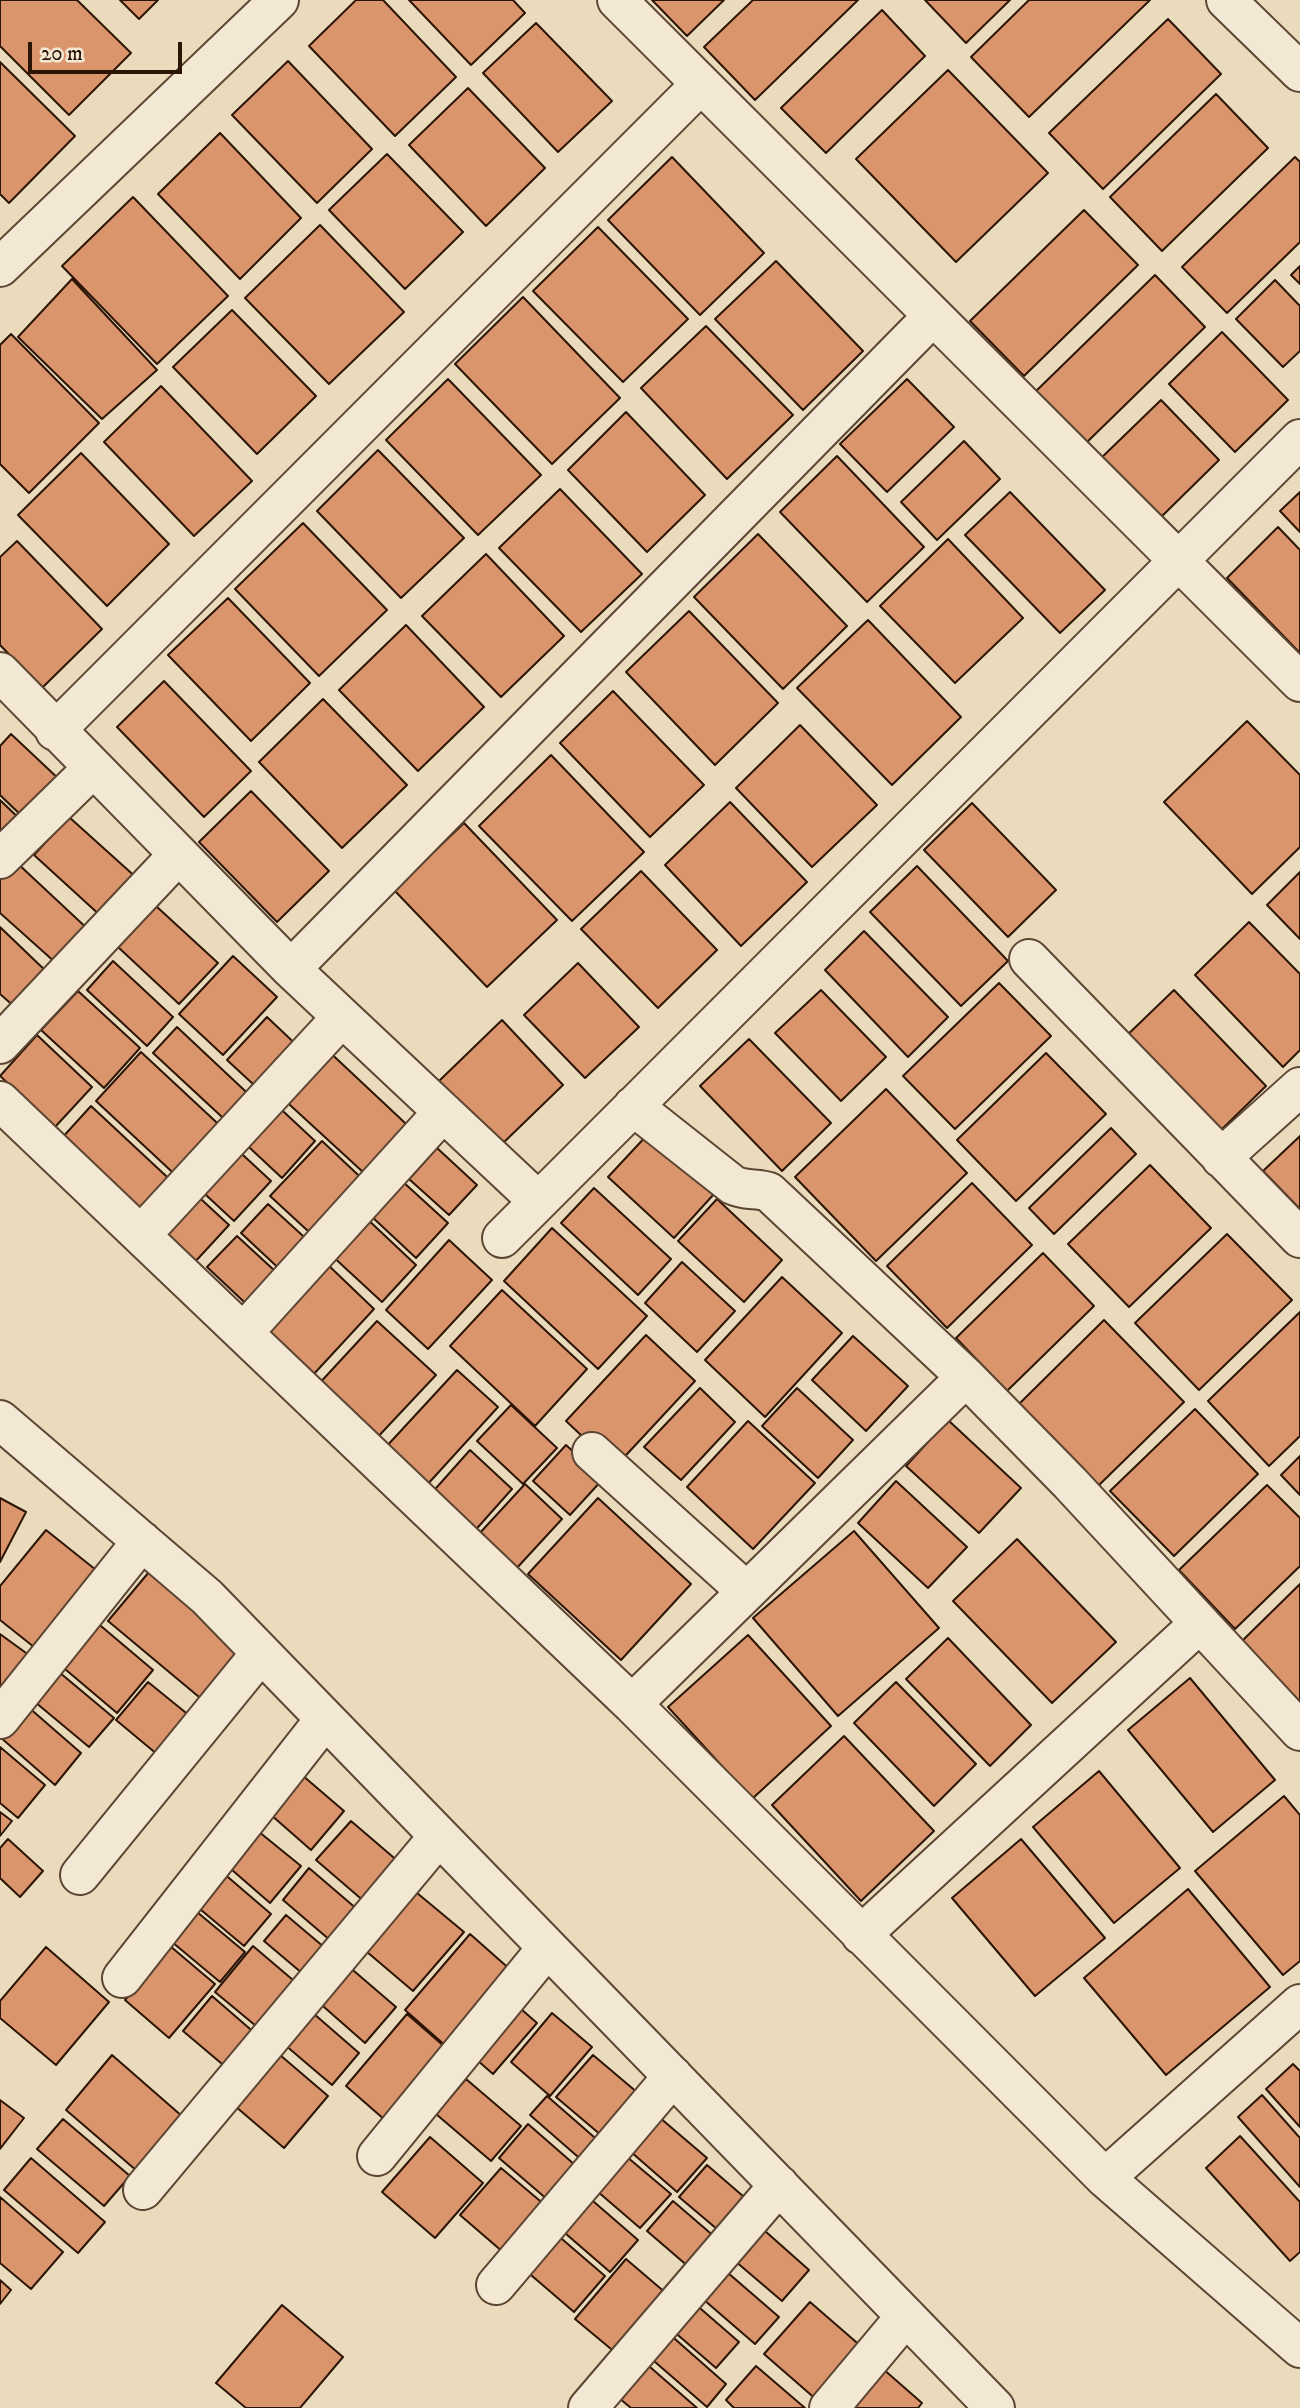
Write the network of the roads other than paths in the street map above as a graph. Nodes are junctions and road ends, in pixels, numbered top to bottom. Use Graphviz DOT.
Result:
graph roads {
  1 [pos="279,0"];
  2 [pos="617,0"];
  3 [pos="1243,5"];
  4 [pos="1300,72"];
  5 [pos="701,84"];
  6 [pos="0,267"];
  7 [pos="933,316"];
  8 [pos="1300,439"];
  9 [pos="1178,560"];
  10 [pos="0,672"];
  11 [pos="1300,682"];
  12 [pos="55,731"];
  13 [pos="92,769"];
  14 [pos="178,855"];
  15 [pos="0,859"];
  16 [pos="1029,959"];
  17 [pos="291,970"];
  18 [pos="342,1017"];
  19 [pos="0,1044"];
  20 [pos="1300,1087"];
  21 [pos="0,1101"];
  22 [pos="633,1106"];
  23 [pos="443,1112"];
  24 [pos="1221,1157"];
  25 [pos="538,1201"];
  26 [pos="141,1235"];
  27 [pos="502,1238"];
  28 [pos="1300,1238"];
  29 [pos="243,1333"];
  30 [pos="966,1377"];
  31 [pos="0,1420"];
  32 [pos="592,1452"];
  33 [pos="142,1541"];
  34 [pos="746,1591"];
  35 [pos="1200,1623"];
  36 [pos="261,1653"];
  37 [pos="632,1704"];
  38 [pos="0,1718"];
  39 [pos="325,1719"];
  40 [pos="1300,1731"];
  41 [pos="439,1836"];
  42 [pos="80,1875"];
  43 [pos="862,1935"];
  44 [pos="547,1948"];
  45 [pos="122,1978"];
  46 [pos="1300,2004"];
  47 [pos="673,2076"];
  48 [pos="377,2156"];
  49 [pos="1105,2178"];
  50 [pos="779,2185"];
  51 [pos="143,2190"];
  52 [pos="496,2285"];
  53 [pos="906,2316"];
  54 [pos="1300,2348"];
  55 [pos="588,2408"];
  56 [pos="829,2408"];
  57 [pos="995,2408"];
  1 -- 6 [label="street"];
  2 -- 5 [label="street"];
  3 -- 4 [label="street"];
  5 -- 7 [label="street"];
  5 -- 12 [label="street"];
  7 -- 9 [label="street"];
  7 -- 17 [label="street"];
  8 -- 9 [label="street"];
  9 -- 11 [label="street"];
  9 -- 22 [label="street"];
  10 -- 12 [label="street"];
  12 -- 13 [label="street"];
  13 -- 14 [label="street"];
  13 -- 15 [label="street"];
  14 -- 17 [label="street"];
  14 -- 19 [label="street"];
  16 -- 24 [label="street"];
  17 -- 18 [label="street"];
  18 -- 23 [label="street"];
  18 -- 26 [label="street"];
  20 -- 24 [label="street"];
  21 -- 26 [label="street"];
  22 -- 25 [label="street"];
  22 -- 30 [label="street"];
  23 -- 25 [label="street"];
  23 -- 29 [label="street"];
  24 -- 28 [label="street"];
  25 -- 27 [label="street"];
  26 -- 29 [label="street"];
  29 -- 37 [label="street"];
  30 -- 34 [label="street"];
  30 -- 35 [label="street"];
  31 -- 33 [label="street"];
  32 -- 34 [label="street"];
  33 -- 36 [label="street"];
  33 -- 38 [label="street"];
  34 -- 37 [label="street"];
  35 -- 40 [label="street"];
  35 -- 43 [label="street"];
  36 -- 39 [label="street"];
  36 -- 42 [label="street"];
  37 -- 43 [label="street"];
  39 -- 41 [label="street"];
  39 -- 45 [label="street"];
  41 -- 44 [label="street"];
  41 -- 51 [label="street"];
  43 -- 49 [label="street"];
  44 -- 47 [label="street"];
  44 -- 48 [label="street"];
  46 -- 49 [label="street"];
  47 -- 50 [label="street"];
  47 -- 52 [label="street"];
  49 -- 54 [label="street"];
  50 -- 53 [label="street"];
  50 -- 55 [label="street"];
  53 -- 56 [label="street"];
  53 -- 57 [label="street"];
}
